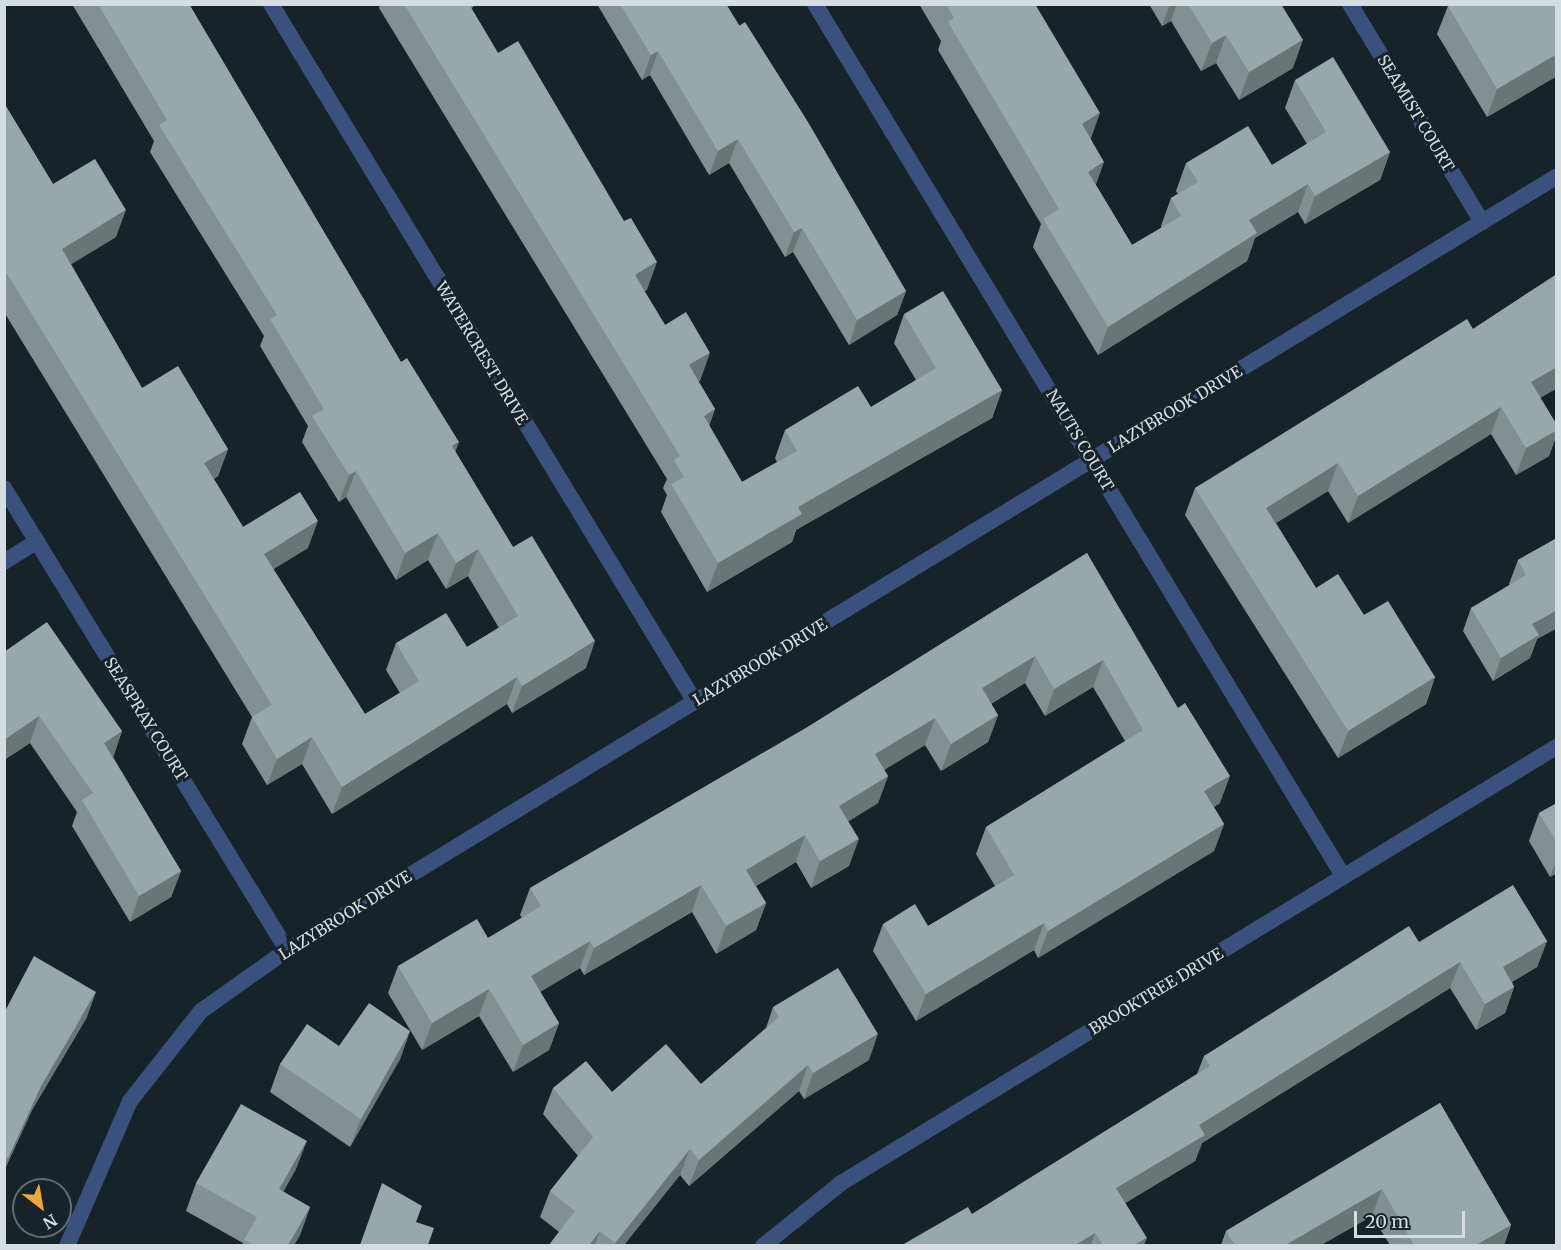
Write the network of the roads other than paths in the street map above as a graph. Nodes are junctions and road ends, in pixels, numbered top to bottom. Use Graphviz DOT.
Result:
graph roads {
  1 [pos="270,4"];
  2 [pos="815,4"];
  3 [pos="1350,4"];
  4 [pos="1557,177"];
  5 [pos="1482,222"];
  6 [pos="1092,459"];
  7 [pos="4,488"];
  8 [pos="37,541"];
  9 [pos="4,561"];
  10 [pos="695,702"];
  11 [pos="1557,747"];
  12 [pos="1344,876"];
  13 [pos="287,950"];
  14 [pos="67,1245"];
  15 [pos="763,1245"];
  1 -- 10 [label="street, WATERCREST DRIVE"];
  2 -- 6 [label="street, NAUTS COURT"];
  3 -- 5 [label="street, SEAMIST COURT"];
  4 -- 5 [label="street, LAZYBROOK DRIVE"];
  5 -- 6 [label="street, LAZYBROOK DRIVE"];
  6 -- 10 [label="street, LAZYBROOK DRIVE"];
  6 -- 12 [label="street, NAUTS COURT"];
  7 -- 8 [label="street, SEASPRAY COURT"];
  8 -- 9 [label="street"];
  8 -- 13 [label="street, SEASPRAY COURT"];
  10 -- 13 [label="street, LAZYBROOK DRIVE"];
  11 -- 12 [label="street, BROOKTREE DRIVE"];
  12 -- 15 [label="street, BROOKTREE DRIVE"];
  13 -- 14 [label="street, LAZYBROOK DRIVE"];
}
